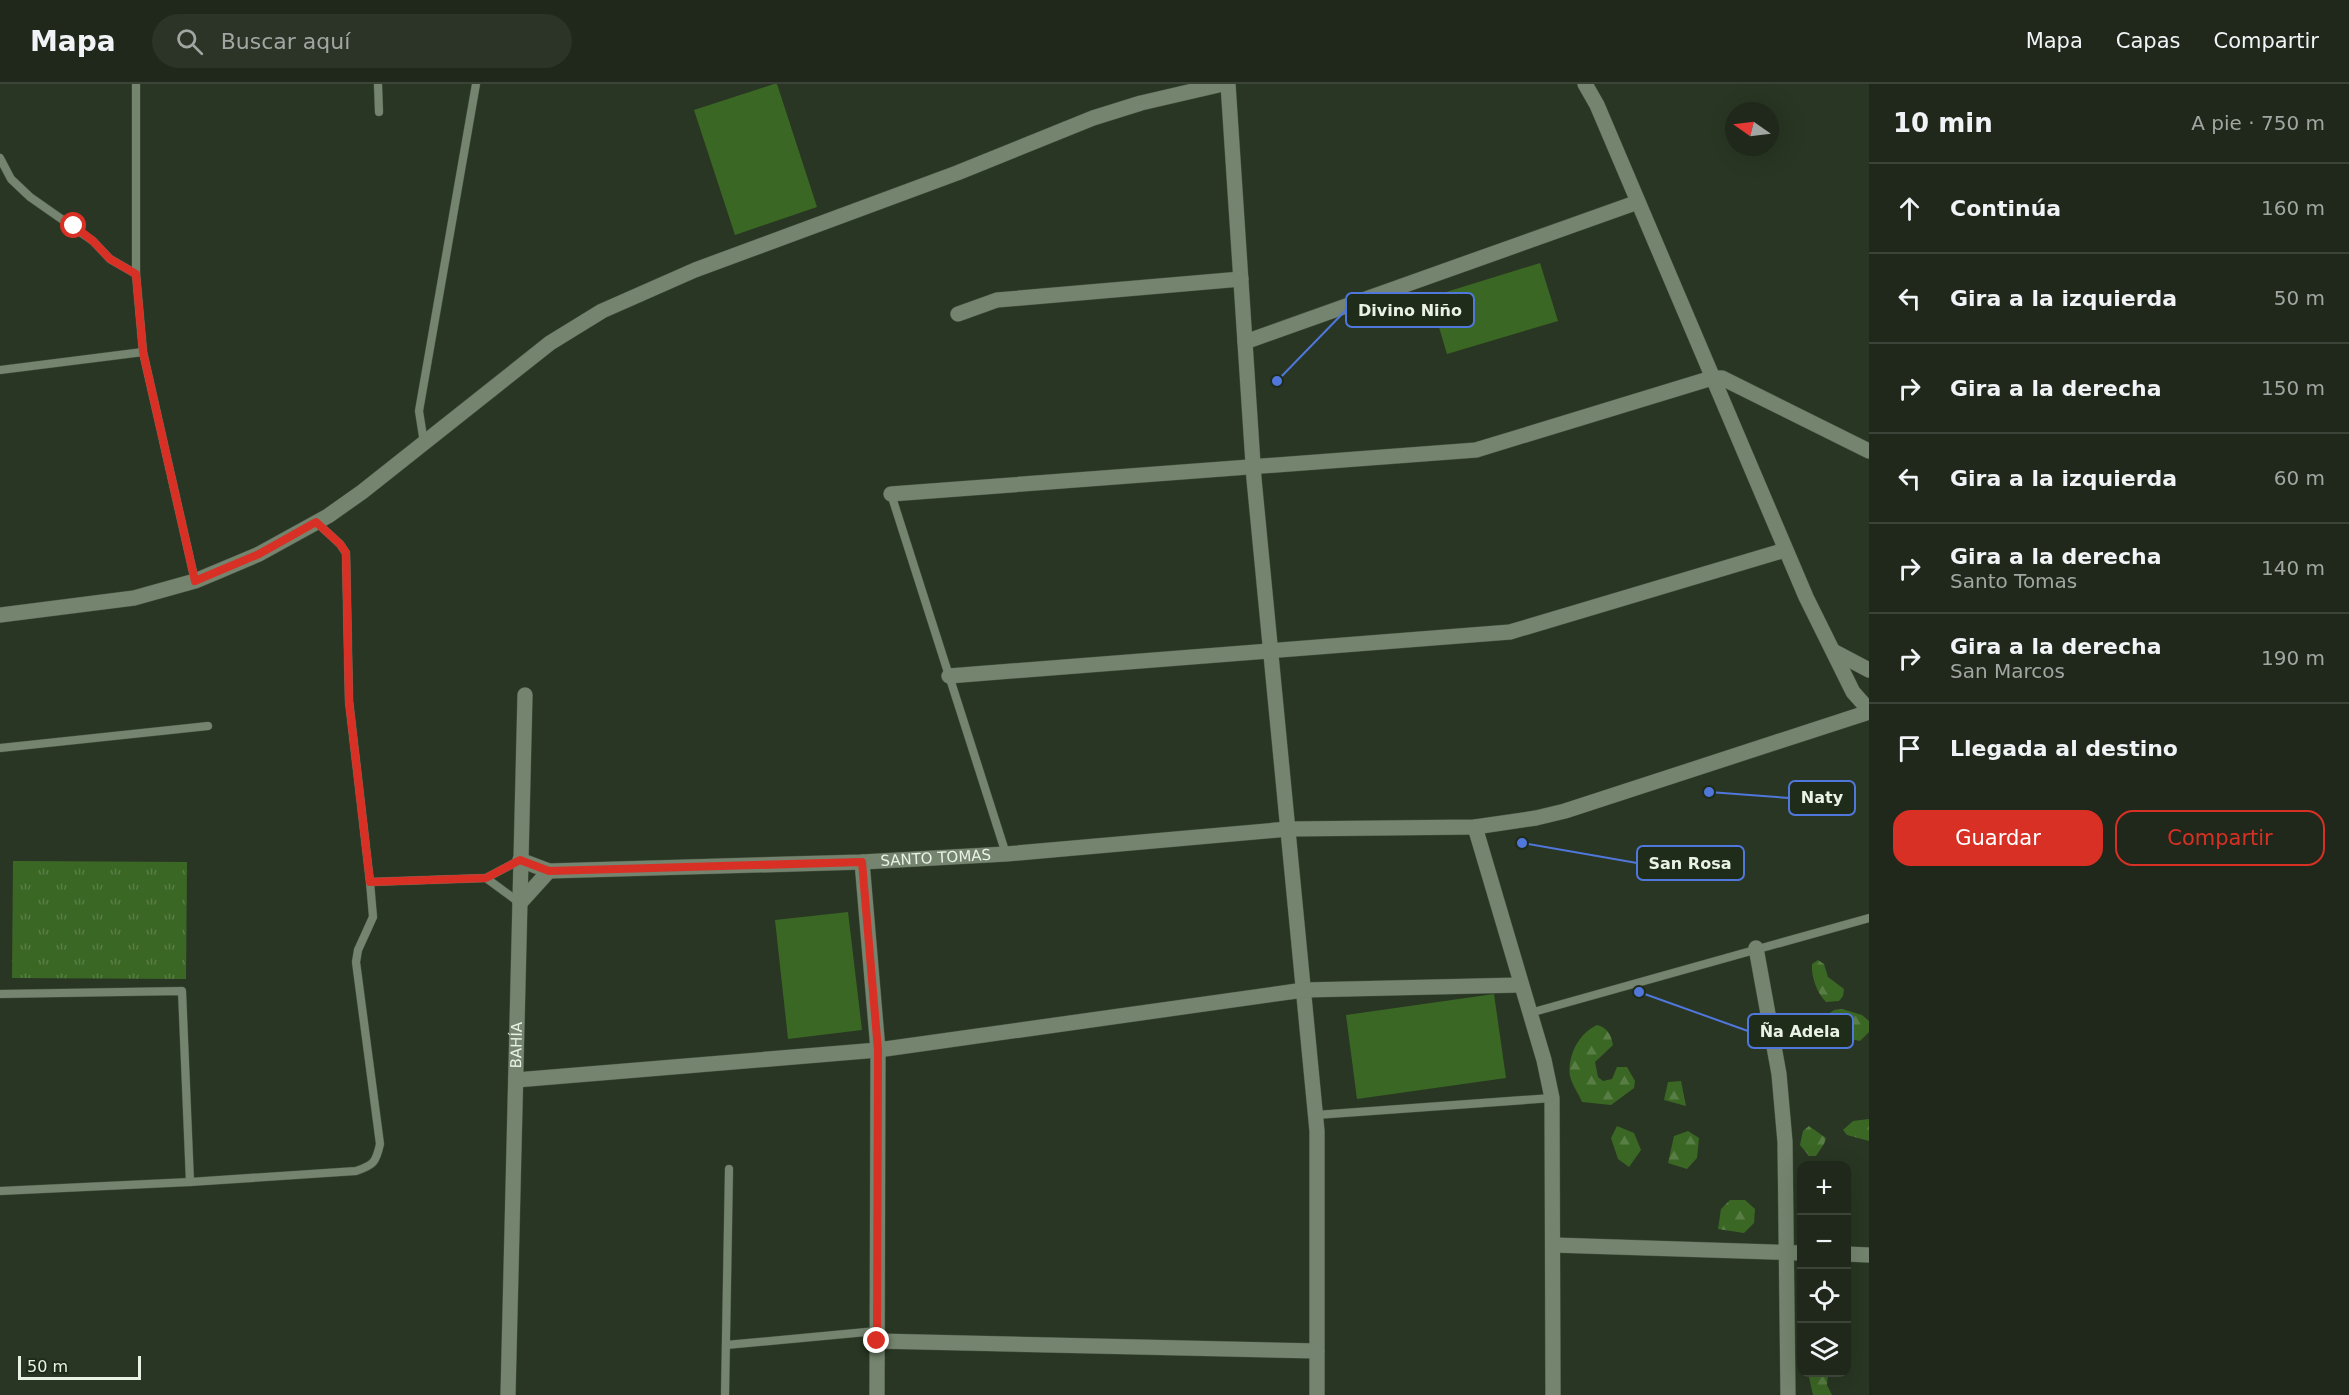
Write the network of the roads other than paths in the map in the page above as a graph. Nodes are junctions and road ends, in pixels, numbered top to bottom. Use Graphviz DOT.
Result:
graph roads {
  1 [pos="136,84"];
  2 [pos="378,84"];
  3 [pos="476,84"];
  4 [pos="1223,84"];
  5 [pos="1228,84"];
  6 [pos="1585,84"];
  7 [pos="1202,86"];
  8 [pos="379,112"];
  9 [pos="0,158"];
  10 [pos="1638,202"];
  11 [pos="136,274"];
  12 [pos="1241,279"];
  13 [pos="958,314"];
  14 [pos="1245,342"];
  15 [pos="143,352"];
  16 [pos="0,370"];
  17 [pos="1712,378"];
  18 [pos="424,443"];
  19 [pos="1869,451"];
  20 [pos="1253,466"];
  21 [pos="891,494"];
  22 [pos="316,522"];
  23 [pos="1785,550"];
  24 [pos="195,581"];
  25 [pos="0,615"];
  26 [pos="1270,650"];
  27 [pos="1833,651"];
  28 [pos="1869,670"];
  29 [pos="949,676"];
  30 [pos="525,695"];
  31 [pos="1869,711"];
  32 [pos="208,726"];
  33 [pos="0,748"];
  34 [pos="1475,827"];
  35 [pos="1288,829"];
  36 [pos="1006,854"];
  37 [pos="520,860"];
  38 [pos="862,862"];
  39 [pos="549,871"];
  40 [pos="486,878"];
  41 [pos="370,882"];
  42 [pos="520,903"];
  43 [pos="1869,918"];
  44 [pos="1756,948"];
  45 [pos="1520,985"];
  46 [pos="1304,990"];
  47 [pos="0,994"];
  48 [pos="1530,1013"];
  49 [pos="878,1050"];
  50 [pos="516,1080"];
  51 [pos="1552,1098"];
  52 [pos="1316,1115"];
  53 [pos="729,1169"];
  54 [pos="190,1182"];
  55 [pos="0,1191"];
  56 [pos="1553,1245"];
  57 [pos="1794,1253"];
  58 [pos="1851,1254"];
  59 [pos="1869,1255"];
  60 [pos="877,1336"];
  61 [pos="726,1345"];
  62 [pos="1317,1351"];
  63 [pos="508,1395"];
  64 [pos="725,1395"];
  65 [pos="876,1395"];
  66 [pos="1317,1395"];
  67 [pos="1553,1395"];
  68 [pos="1788,1395"];
  1 -- 11 [label="lane"];
  2 -- 8 [label="lane"];
  3 -- 18 [label="lane"];
  4 -- 7 [label="street"];
  5 -- 12 [label="street"];
  6 -- 10 [label="street"];
  7 -- 18 [label="street"];
  9 -- 11 [label="lane"];
  10 -- 14 [label="street"];
  10 -- 17 [label="street"];
  11 -- 15 [label="lane"];
  12 -- 13 [label="street"];
  12 -- 14 [label="street"];
  14 -- 20 [label="street"];
  15 -- 16 [label="lane"];
  15 -- 24 [label="lane"];
  17 -- 19 [label="street"];
  17 -- 20 [label="street"];
  17 -- 23 [label="street"];
  18 -- 22 [label="street"];
  20 -- 21 [label="street"];
  20 -- 26 [label="street"];
  21 -- 29 [label="lane"];
  22 -- 24 [label="street"];
  22 -- 41 [label="lane"];
  23 -- 26 [label="street"];
  23 -- 27 [label="street"];
  24 -- 25 [label="street"];
  26 -- 29 [label="street"];
  26 -- 35 [label="street"];
  27 -- 28 [label="street"];
  27 -- 31 [label="street"];
  29 -- 36 [label="lane"];
  30 -- 37 [label="street, BAHÍA"];
  31 -- 34 [label="street, SANTO TOMAS"];
  32 -- 33 [label="lane"];
  34 -- 35 [label="street, SANTO TOMAS"];
  34 -- 45 [label="street"];
  35 -- 36 [label="street, SANTO TOMAS"];
  35 -- 46 [label="street"];
  36 -- 38 [label="street, SANTO TOMAS"];
  37 -- 39 [label="street, SANTO TOMAS"];
  37 -- 40 [label="lane"];
  37 -- 42 [label="street, BAHÍA"];
  38 -- 39 [label="street, SANTO TOMAS"];
  38 -- 49 [label="street"];
  39 -- 42 [label="street"];
  40 -- 41 [label="lane"];
  40 -- 42 [label="lane"];
  41 -- 54 [label="lane"];
  42 -- 50 [label="street, BAHÍA"];
  43 -- 44 [label="lane"];
  44 -- 48 [label="lane"];
  44 -- 57 [label="street"];
  45 -- 46 [label="street"];
  45 -- 48 [label="street"];
  46 -- 49 [label="street"];
  46 -- 52 [label="street"];
  47 -- 54 [label="lane"];
  48 -- 51 [label="street"];
  49 -- 50 [label="street"];
  49 -- 60 [label="street"];
  50 -- 63 [label="street, BAHÍA"];
  51 -- 52 [label="lane"];
  51 -- 56 [label="street"];
  52 -- 62 [label="street"];
  53 -- 61 [label="lane"];
  54 -- 55 [label="lane"];
  56 -- 57 [label="street"];
  56 -- 67 [label="street"];
  57 -- 68 [label="street"];
  58 -- 59 [label="street"];
  60 -- 61 [label="lane"];
  60 -- 62 [label="street"];
  60 -- 65 [label="street"];
  61 -- 64 [label="lane"];
  62 -- 66 [label="street"];
}
